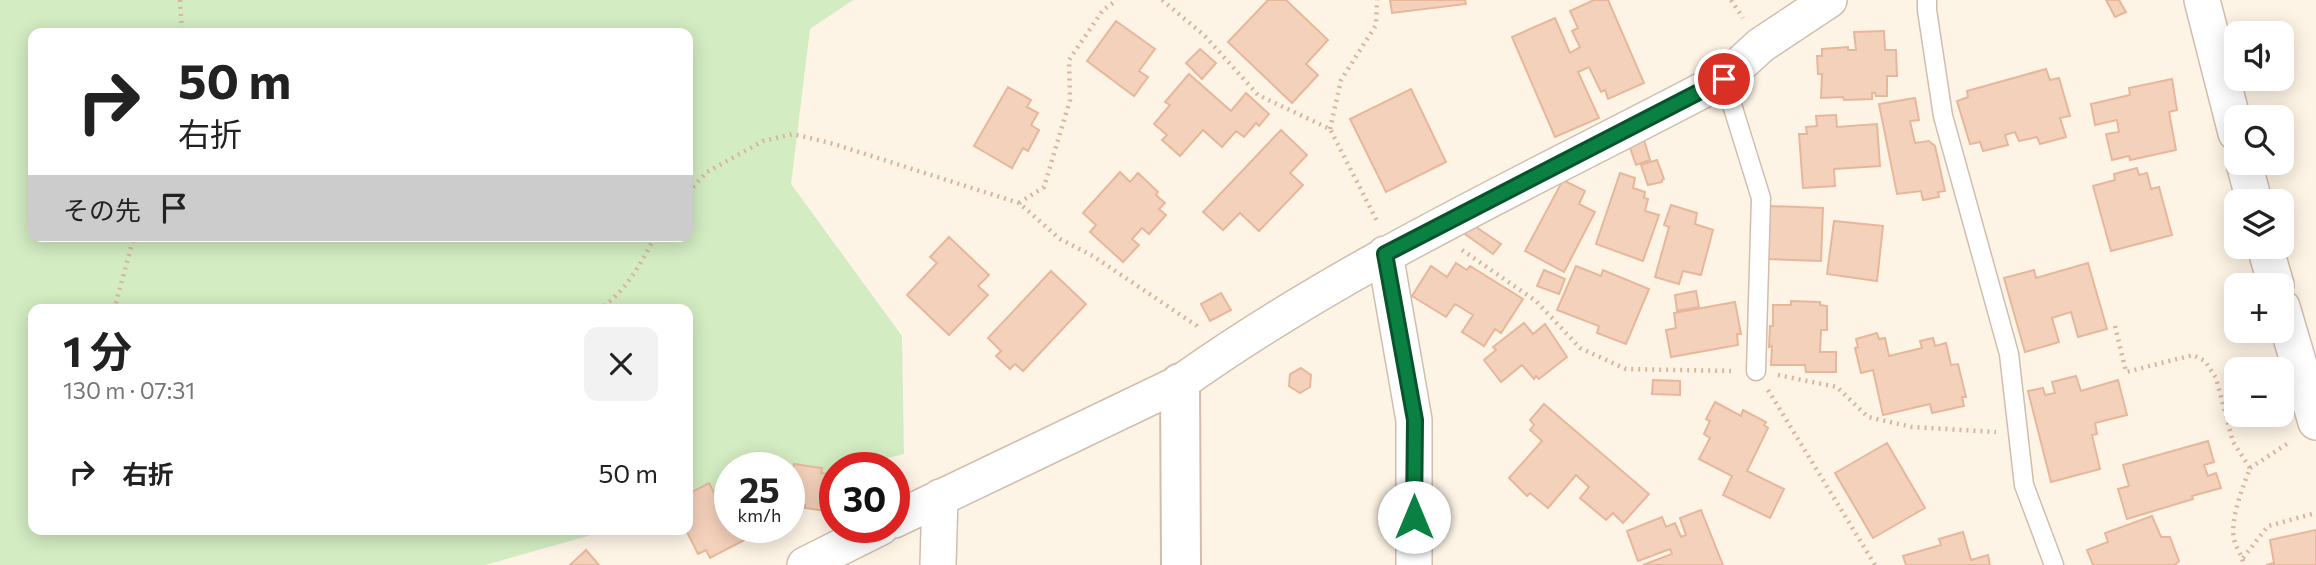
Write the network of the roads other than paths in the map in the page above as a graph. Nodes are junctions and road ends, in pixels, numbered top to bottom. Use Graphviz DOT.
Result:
graph roads {
  1 [pos="1829,0"];
  2 [pos="1927,0"];
  3 [pos="2202,0"];
  4 [pos="1724,79"];
  5 [pos="2229,105"];
  6 [pos="1385,254"];
  7 [pos="2289,343"];
  8 [pos="1756,371"];
  9 [pos="1181,383"];
  10 [pos="2305,431"];
  11 [pos="940,497"];
  12 [pos="910,512"];
  13 [pos="849,543"];
  14 [pos="805,565"];
  15 [pos="938,565"];
  16 [pos="1181,565"];
  17 [pos="1414,565"];
  18 [pos="2054,565"];
  1 -- 4 [label="street"];
  2 -- 18 [label="lane"];
  3 -- 5 [label="street"];
  4 -- 6 [label="street"];
  4 -- 8 [label="lane"];
  6 -- 9 [label="street"];
  6 -- 17 [label="street"];
  7 -- 10 [label="street"];
  9 -- 11 [label="street"];
  9 -- 16 [label="street"];
  11 -- 12 [label="street"];
  11 -- 15 [label="street"];
  13 -- 14 [label="street"];
}
